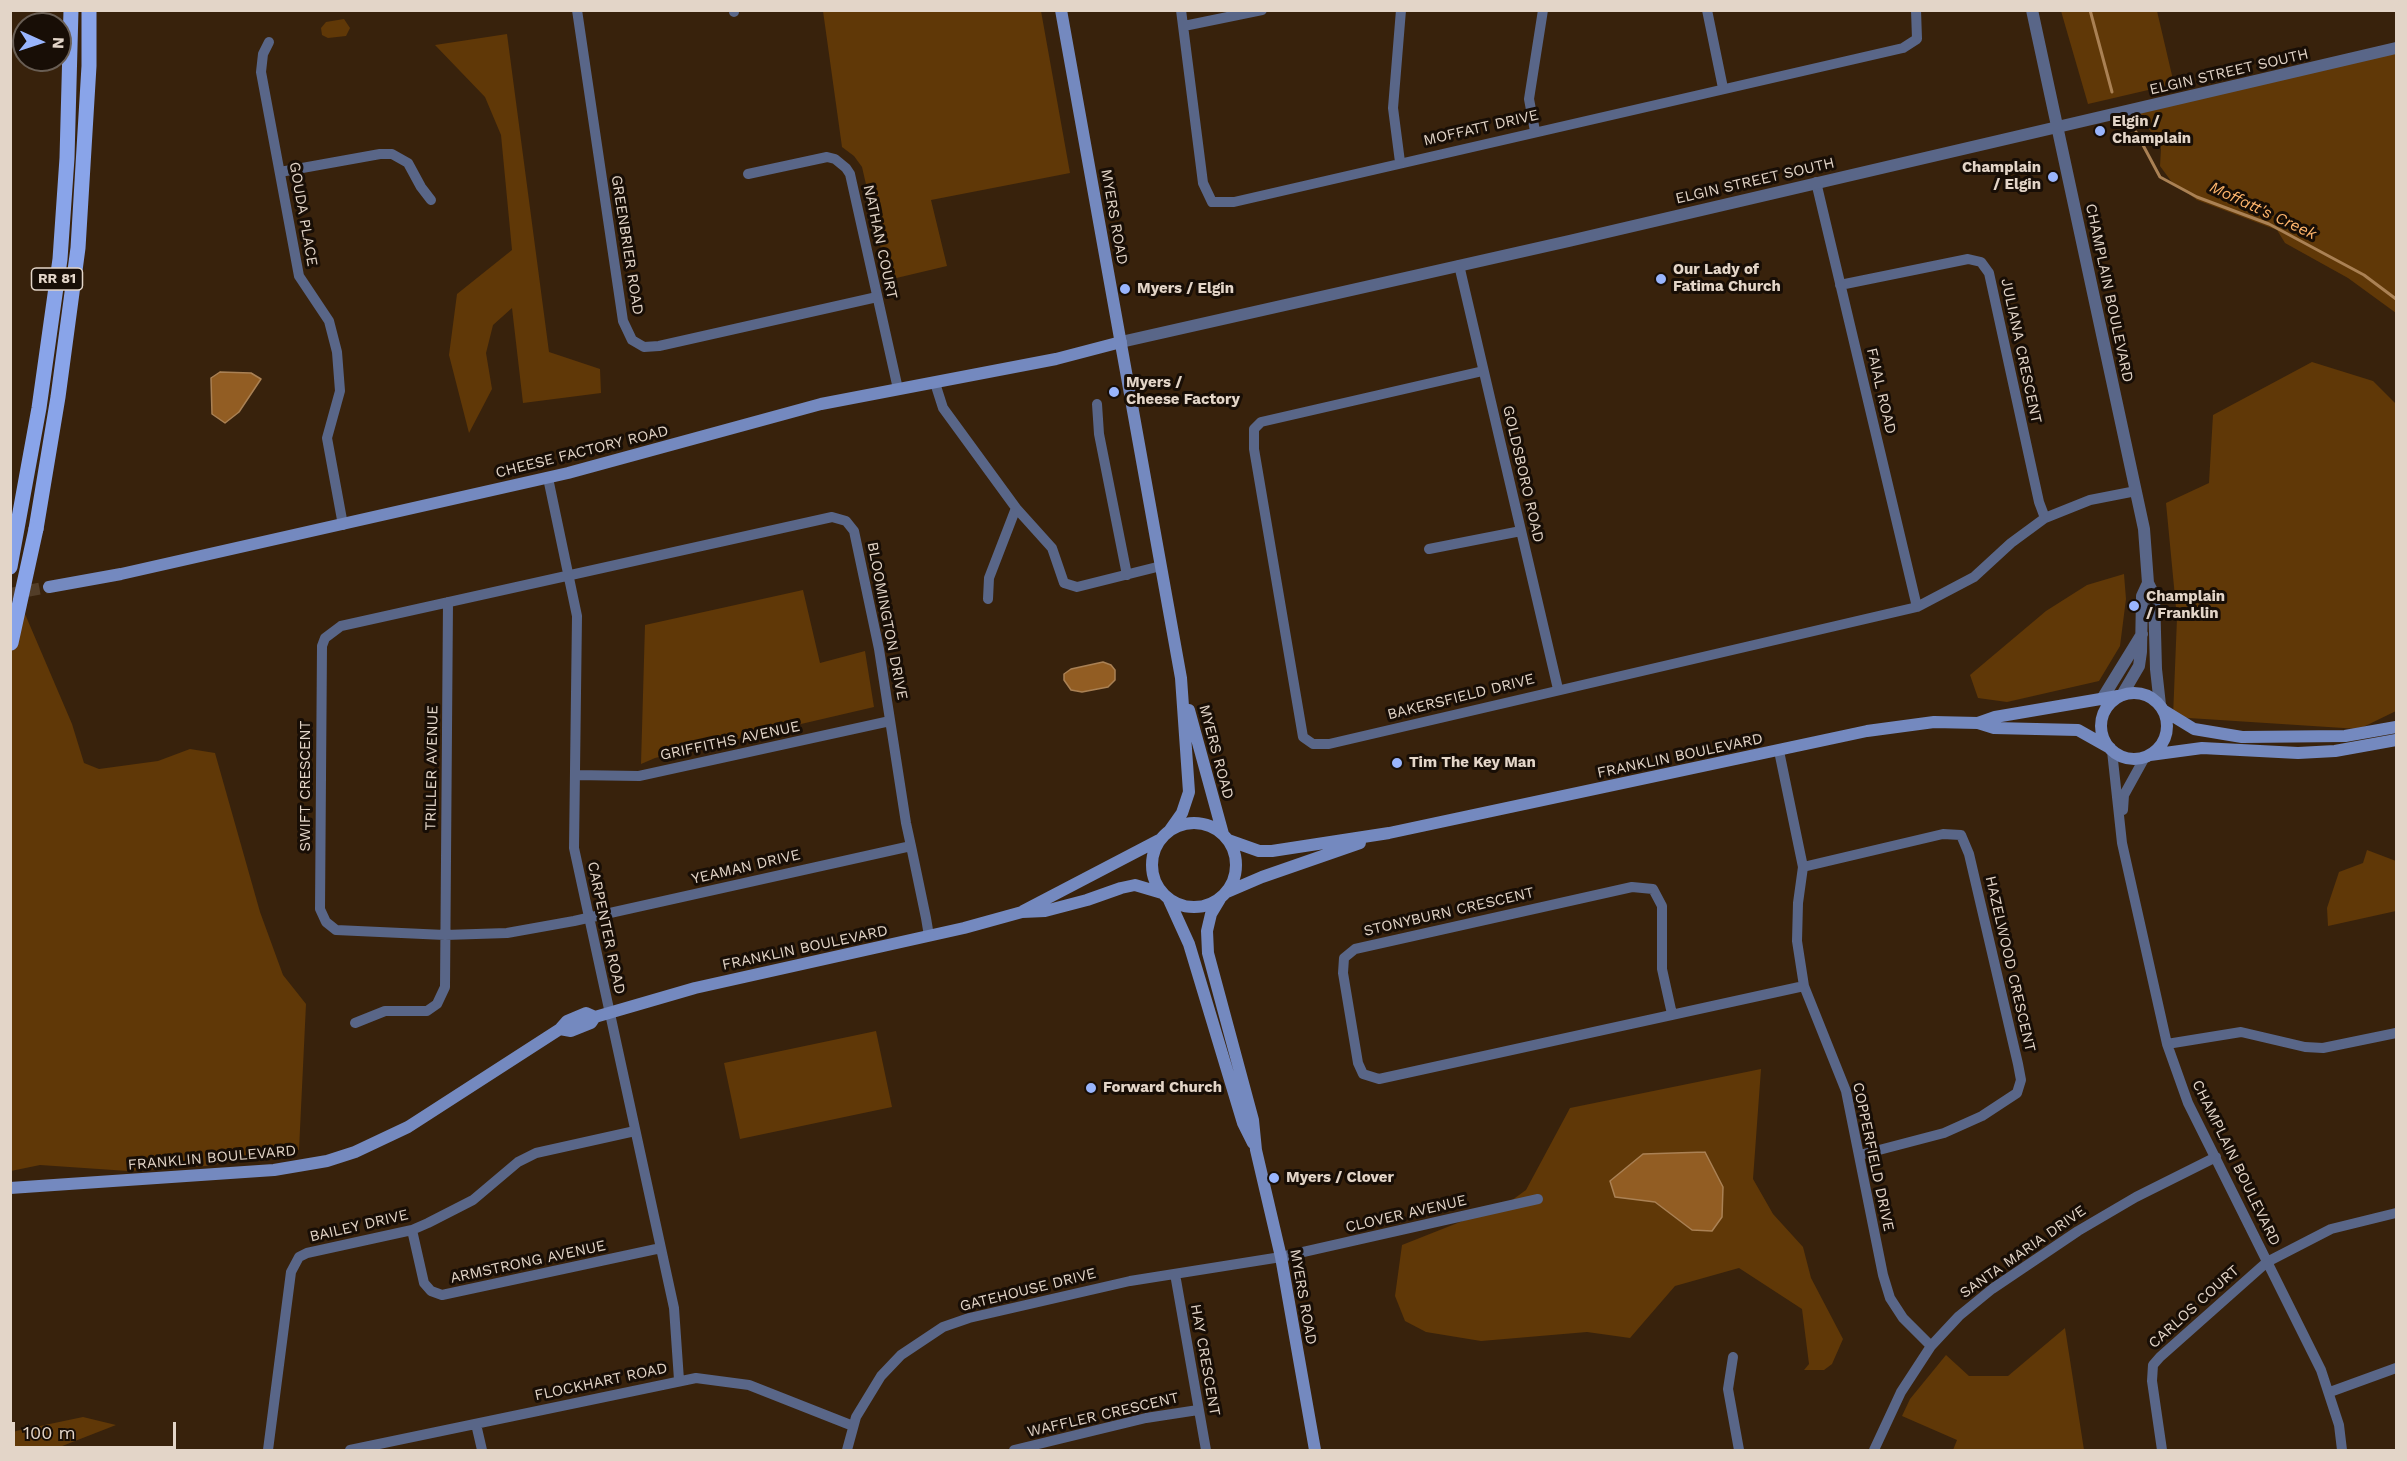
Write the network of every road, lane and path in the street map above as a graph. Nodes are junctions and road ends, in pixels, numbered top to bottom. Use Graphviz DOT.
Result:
graph roads {
  1 [pos="71,10"];
  2 [pos="89,10"];
  3 [pos="577,10"];
  4 [pos="1061,10"];
  5 [pos="1181,10"];
  6 [pos="1262,10"];
  7 [pos="1401,10"];
  8 [pos="1544,10"];
  9 [pos="1707,10"];
  10 [pos="1916,10"];
  11 [pos="2032,10"];
  12 [pos="1184,26"];
  13 [pos="269,42"];
  14 [pos="2397,48"];
  15 [pos="1723,88"];
  16 [pos="2057,127"];
  17 [pos="1535,130"];
  18 [pos="1400,162"];
  19 [pos="280,172"];
  20 [pos="748,174"];
  21 [pos="1816,182"];
  22 [pos="431,200"];
  23 [pos="1459,265"];
  24 [pos="1840,285"];
  25 [pos="877,297"];
  26 [pos="1121,342"];
  27 [pos="1483,371"];
  28 [pos="935,383"];
  29 [pos="898,389"];
  30 [pos="1096,404"];
  31 [pos="548,478"];
  32 [pos="2136,491"];
  33 [pos="1016,508"];
  34 [pos="2045,518"];
  35 [pos="343,525"];
  36 [pos="1521,531"];
  37 [pos="1429,549"];
  38 [pos="1161,566"];
  39 [pos="10,567"];
  40 [pos="570,575"];
  41 [pos="1127,575"];
  42 [pos="2148,583"];
  43 [pos="49,587"];
  44 [pos="988,599"];
  45 [pos="448,602"];
  46 [pos="1917,607"];
  47 [pos="2143,633"];
  48 [pos="11,645"];
  49 [pos="1180,678"];
  50 [pos="1558,689"];
  51 [pos="2122,695"];
  52 [pos="2102,699"];
  53 [pos="2162,708"];
  54 [pos="890,721"];
  55 [pos="1978,723"];
  56 [pos="2397,727"];
  57 [pos="2397,740"];
  58 [pos="2111,749"];
  59 [pos="1779,751"];
  60 [pos="2148,756"];
  61 [pos="574,775"];
  62 [pos="1170,830"];
  63 [pos="1389,833"];
  64 [pos="1226,837"];
  65 [pos="1160,839"];
  66 [pos="2122,843"];
  67 [pos="911,846"];
  68 [pos="1803,867"];
  69 [pos="1166,896"];
  70 [pos="1223,896"];
  71 [pos="1022,912"];
  72 [pos="588,918"];
  73 [pos="445,935"];
  74 [pos="929,936"];
  75 [pos="1804,986"];
  76 [pos="609,1013"];
  77 [pos="1672,1014"];
  78 [pos="355,1023"];
  79 [pos="2397,1033"];
  80 [pos="2167,1044"];
  81 [pos="635,1131"];
  82 [pos="1256,1150"];
  83 [pos="1860,1155"];
  84 [pos="2216,1157"];
  85 [pos="10,1188"];
  86 [pos="1538,1199"];
  87 [pos="2397,1213"];
  88 [pos="412,1230"];
  89 [pos="661,1248"];
  90 [pos="1281,1257"];
  91 [pos="2267,1262"];
  92 [pos="1175,1274"];
  93 [pos="1931,1346"];
  94 [pos="1733,1357"];
  95 [pos="2397,1368"];
  96 [pos="679,1380"];
  97 [pos="2330,1392"];
  98 [pos="1198,1410"];
  99 [pos="476,1424"];
  100 [pos="853,1426"];
  101 [pos="267,1450"];
  102 [pos="350,1450"];
  103 [pos="482,1450"];
  104 [pos="847,1450"];
  105 [pos="1014,1450"];
  106 [pos="1206,1450"];
  107 [pos="1315,1450"];
  108 [pos="1739,1450"];
  109 [pos="1874,1450"];
  110 [pos="2162,1450"];
  111 [pos="2342,1450"];
  1 -- 39 [label="main road, RR 81"];
  2 -- 48 [label="main road, RR 81, bridge"];
  3 -- 25 [label="street, GREENBRIER ROAD"];
  4 -- 26 [label="main road, MYERS ROAD"];
  5 -- 12 [label="street, MOFFATT DRIVE"];
  6 -- 12 [label="street"];
  7 -- 18 [label="street"];
  8 -- 17 [label="street"];
  9 -- 15 [label="street"];
  10 -- 15 [label="street, MOFFATT DRIVE"];
  11 -- 16 [label="street, CHAMPLAIN BOULEVARD"];
  12 -- 18 [label="street, MOFFATT DRIVE"];
  13 -- 19 [label="street, GOUDA PLACE"];
  14 -- 16 [label="street, ELGIN STREET SOUTH"];
  15 -- 17 [label="street, MOFFATT DRIVE"];
  16 -- 21 [label="street, ELGIN STREET SOUTH"];
  16 -- 32 [label="street, CHAMPLAIN BOULEVARD"];
  17 -- 18 [label="street, MOFFATT DRIVE"];
  19 -- 22 [label="street"];
  19 -- 35 [label="street, GOUDA PLACE"];
  20 -- 25 [label="street, NATHAN COURT"];
  21 -- 23 [label="street, ELGIN STREET SOUTH"];
  21 -- 24 [label="street, FAIAL ROAD"];
  23 -- 26 [label="street, ELGIN STREET SOUTH"];
  23 -- 27 [label="street, GOLDSBORO ROAD"];
  24 -- 34 [label="street, JULIANA CRESCENT"];
  24 -- 46 [label="street, FAIAL ROAD"];
  25 -- 29 [label="street, NATHAN COURT"];
  26 -- 28 [label="main road, CHEESE FACTORY ROAD"];
  26 -- 38 [label="main road, MYERS ROAD"];
  27 -- 36 [label="street, GOLDSBORO ROAD"];
  27 -- 50 [label="street, BAKERSFIELD DRIVE"];
  28 -- 29 [label="main road, CHEESE FACTORY ROAD"];
  28 -- 33 [label="street"];
  29 -- 31 [label="main road, CHEESE FACTORY ROAD"];
  30 -- 41 [label="street"];
  31 -- 35 [label="main road, CHEESE FACTORY ROAD"];
  31 -- 40 [label="street, CARPENTER ROAD"];
  32 -- 34 [label="street, BAKERSFIELD DRIVE"];
  32 -- 42 [label="street, CHAMPLAIN BOULEVARD"];
  33 -- 41 [label="street"];
  33 -- 44 [label="street"];
  34 -- 46 [label="street, BAKERSFIELD DRIVE"];
  35 -- 43 [label="main road, CHEESE FACTORY ROAD"];
  36 -- 37 [label="street"];
  36 -- 50 [label="street, GOLDSBORO ROAD"];
  38 -- 41 [label="street"];
  38 -- 49 [label="main road, MYERS ROAD"];
  40 -- 45 [label="street, SWIFT CRESCENT"];
  40 -- 54 [label="street, BLOOMINGTON DRIVE"];
  40 -- 61 [label="street, CARPENTER ROAD"];
  42 -- 47 [label="street, CHAMPLAIN BOULEVARD"];
  42 -- 53 [label="street, CHAMPLAIN BOULEVARD"];
  45 -- 73 [label="street, TRILLER AVENUE"];
  45 -- 73 [label="street, SWIFT CRESCENT"];
  46 -- 50 [label="street, BAKERSFIELD DRIVE"];
  47 -- 51 [label="street, CHAMPLAIN BOULEVARD"];
  47 -- 52 [label="street"];
  49 -- 62 [label="main road, MYERS ROAD"];
  49 -- 64 [label="main road, MYERS ROAD"];
  51 -- 52 [label="main road, FRANKLIN BOULEVARD"];
  51 -- 53 [label="main road"];
  51 -- 58 [label="main road"];
  52 -- 55 [label="main road, FRANKLIN BOULEVARD"];
  53 -- 56 [label="main road"];
  53 -- 60 [label="main road"];
  54 -- 61 [label="street, GRIFFITHS AVENUE"];
  54 -- 67 [label="street, BLOOMINGTON DRIVE"];
  55 -- 58 [label="main road, FRANKLIN BOULEVARD"];
  55 -- 59 [label="main road, FRANKLIN BOULEVARD"];
  57 -- 60 [label="main road"];
  58 -- 60 [label="main road"];
  58 -- 66 [label="street, CHAMPLAIN BOULEVARD"];
  59 -- 63 [label="main road, FRANKLIN BOULEVARD"];
  59 -- 68 [label="street, COPPERFIELD DRIVE"];
  60 -- 66 [label="street, CHAMPLAIN BOULEVARD"];
  61 -- 72 [label="street, CARPENTER ROAD"];
  62 -- 64 [label="main road"];
  62 -- 65 [label="main road"];
  63 -- 64 [label="main road, FRANKLIN BOULEVARD"];
  63 -- 70 [label="main road, FRANKLIN BOULEVARD"];
  64 -- 70 [label="main road"];
  65 -- 69 [label="main road"];
  65 -- 71 [label="main road, FRANKLIN BOULEVARD"];
  66 -- 80 [label="street, CHAMPLAIN BOULEVARD"];
  67 -- 72 [label="street, YEAMAN DRIVE"];
  67 -- 74 [label="street, BLOOMINGTON DRIVE"];
  68 -- 75 [label="street, COPPERFIELD DRIVE"];
  68 -- 83 [label="street, HAZELWOOD CRESCENT"];
  69 -- 70 [label="main road"];
  69 -- 71 [label="main road, FRANKLIN BOULEVARD"];
  69 -- 82 [label="main road, MYERS ROAD"];
  70 -- 82 [label="main road, MYERS ROAD"];
  71 -- 74 [label="main road, FRANKLIN BOULEVARD"];
  72 -- 73 [label="street, SWIFT CRESCENT"];
  72 -- 76 [label="street, CARPENTER ROAD"];
  73 -- 78 [label="street, TRILLER AVENUE"];
  74 -- 76 [label="main road, FRANKLIN BOULEVARD"];
  75 -- 77 [label="street, STONYBURN CRESCENT"];
  75 -- 83 [label="street, COPPERFIELD DRIVE"];
  76 -- 81 [label="street, CARPENTER ROAD"];
  76 -- 85 [label="main road, FRANKLIN BOULEVARD"];
  77 -- 77 [label="street, STONYBURN CRESCENT"];
  79 -- 80 [label="street"];
  80 -- 84 [label="street, CHAMPLAIN BOULEVARD"];
  81 -- 88 [label="street, BAILEY DRIVE"];
  81 -- 89 [label="street, CARPENTER ROAD"];
  82 -- 90 [label="main road, MYERS ROAD"];
  83 -- 93 [label="street, COPPERFIELD DRIVE"];
  84 -- 91 [label="street, CHAMPLAIN BOULEVARD"];
  84 -- 93 [label="street, SANTA MARIA DRIVE"];
  86 -- 90 [label="street, CLOVER AVENUE"];
  87 -- 91 [label="street"];
  88 -- 89 [label="street, ARMSTRONG AVENUE"];
  88 -- 101 [label="street, BAILEY DRIVE"];
  89 -- 96 [label="street, CARPENTER ROAD"];
  90 -- 92 [label="street, GATEHOUSE DRIVE"];
  90 -- 107 [label="main road, MYERS ROAD"];
  91 -- 97 [label="street, CHAMPLAIN BOULEVARD"];
  91 -- 110 [label="street, CARLOS COURT"];
  92 -- 98 [label="street, HAY CRESCENT"];
  92 -- 100 [label="street, GATEHOUSE DRIVE"];
  93 -- 109 [label="street, SANTA MARIA DRIVE"];
  94 -- 108 [label="street"];
  95 -- 97 [label="street"];
  96 -- 99 [label="street, FLOCKHART ROAD"];
  96 -- 100 [label="street, FLOCKHART ROAD"];
  97 -- 111 [label="street, CHAMPLAIN BOULEVARD"];
  98 -- 105 [label="street, WAFFLER CRESCENT"];
  98 -- 106 [label="street, HAY CRESCENT"];
  99 -- 102 [label="street, FLOCKHART ROAD"];
  99 -- 103 [label="street"];
  100 -- 104 [label="street, GATEHOUSE DRIVE"];
}
